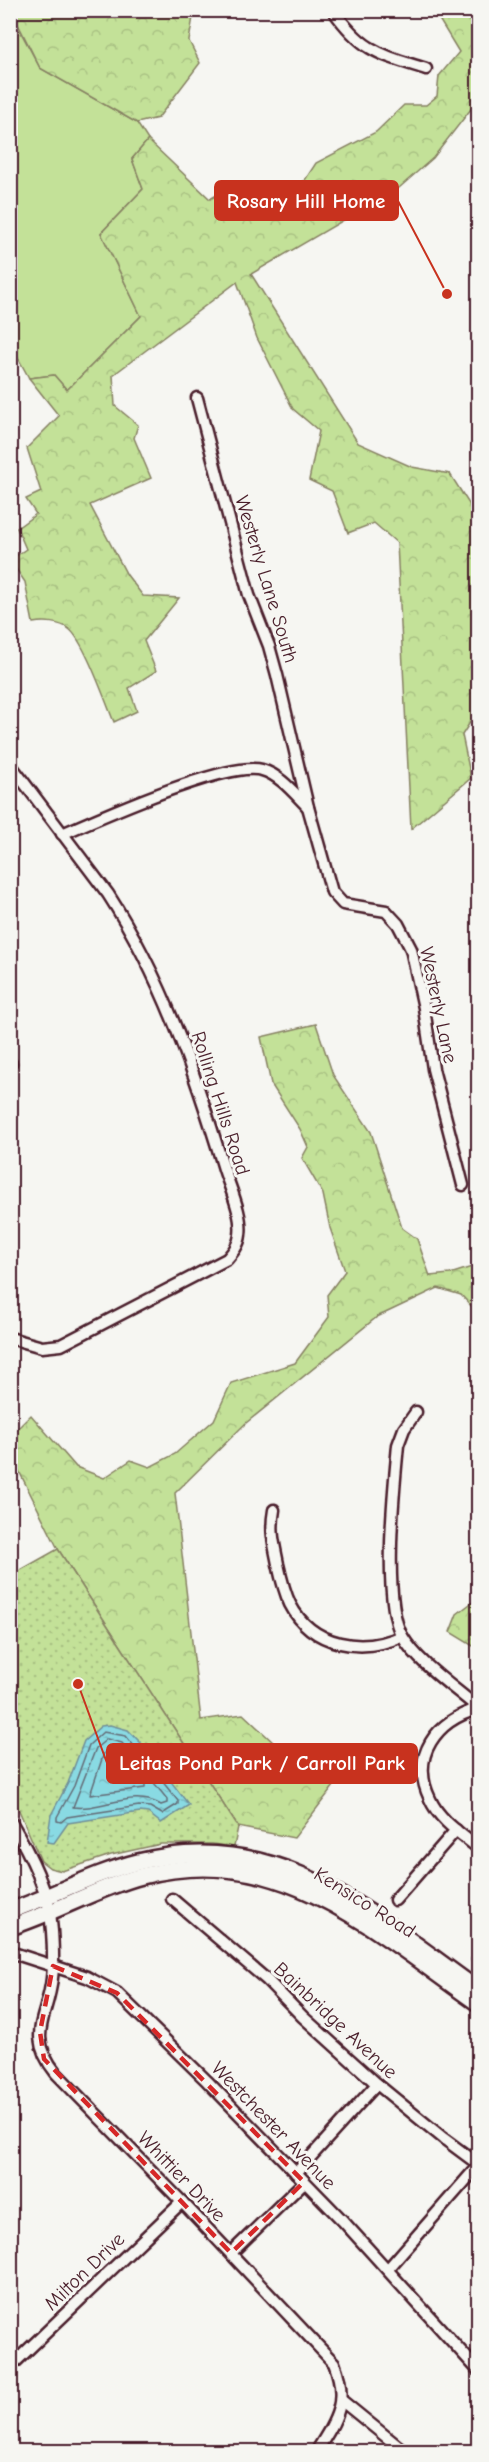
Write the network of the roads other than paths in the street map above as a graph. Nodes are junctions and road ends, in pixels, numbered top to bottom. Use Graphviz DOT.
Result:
graph roads {
  1 [pos="333,10"];
  2 [pos="426,69"];
  3 [pos="197,398"];
  4 [pos="292,737"];
  5 [pos="10,764"];
  6 [pos="308,807"];
  7 [pos="62,834"];
  8 [pos="463,1185"];
  9 [pos="10,1338"];
  10 [pos="416,1412"];
  11 [pos="274,1510"];
  12 [pos="402,1636"];
  13 [pos="478,1709"];
  14 [pos="10,1820"];
  15 [pos="456,1830"];
  16 [pos="478,1848"];
  17 [pos="171,1899"];
  18 [pos="395,1900"];
  19 [pos="48,1905"];
  20 [pos="10,1911"];
  21 [pos="10,1927"];
  22 [pos="10,1953"];
  23 [pos="53,1966"];
  24 [pos="478,1990"];
  25 [pos="478,2003"];
  26 [pos="377,2084"];
  27 [pos="478,2165"];
  28 [pos="296,2172"];
  29 [pos="304,2182"];
  30 [pos="182,2202"];
  31 [pos="231,2253"];
  32 [pos="388,2269"];
  33 [pos="10,2367"];
  34 [pos="478,2370"];
  35 [pos="341,2400"];
  36 [pos="316,2451"];
  37 [pos="405,2451"];
  1 -- 2 [label="street"];
  3 -- 4 [label="street, Westerly Lane South"];
  4 -- 6 [label="street, Westerly Lane"];
  5 -- 7 [label="street, Rolling Hills Road"];
  6 -- 7 [label="street, Westerly Lane"];
  6 -- 8 [label="street, Westerly Lane"];
  7 -- 9 [label="street, Rolling Hills Road"];
  10 -- 12 [label="street"];
  11 -- 12 [label="street"];
  12 -- 13 [label="street"];
  13 -- 15 [label="street"];
  14 -- 19 [label="street"];
  15 -- 16 [label="street"];
  15 -- 18 [label="street"];
  17 -- 26 [label="street, Bainbridge Avenue"];
  19 -- 20 [label="street, Kensico Road"];
  19 -- 21 [label="street, Kensico Road"];
  19 -- 23 [label="street, Whittier Drive"];
  19 -- 24 [label="street, Kensico Road"];
  19 -- 25 [label="street, Kensico Road"];
  22 -- 23 [label="street, Westchester Avenue"];
  23 -- 28 [label="street, Westchester Avenue"];
  23 -- 30 [label="street, Whittier Drive"];
  26 -- 27 [label="street, Bainbridge Avenue"];
  26 -- 28 [label="street"];
  27 -- 32 [label="street"];
  28 -- 29 [label="street, Westchester Avenue"];
  29 -- 31 [label="street"];
  29 -- 32 [label="street, Westchester Avenue"];
  30 -- 31 [label="street, Whittier Drive"];
  30 -- 33 [label="street, Milton Drive"];
  31 -- 35 [label="street, Whittier Drive"];
  32 -- 34 [label="street, Westchester Avenue"];
  35 -- 36 [label="street"];
  35 -- 37 [label="street"];
}
